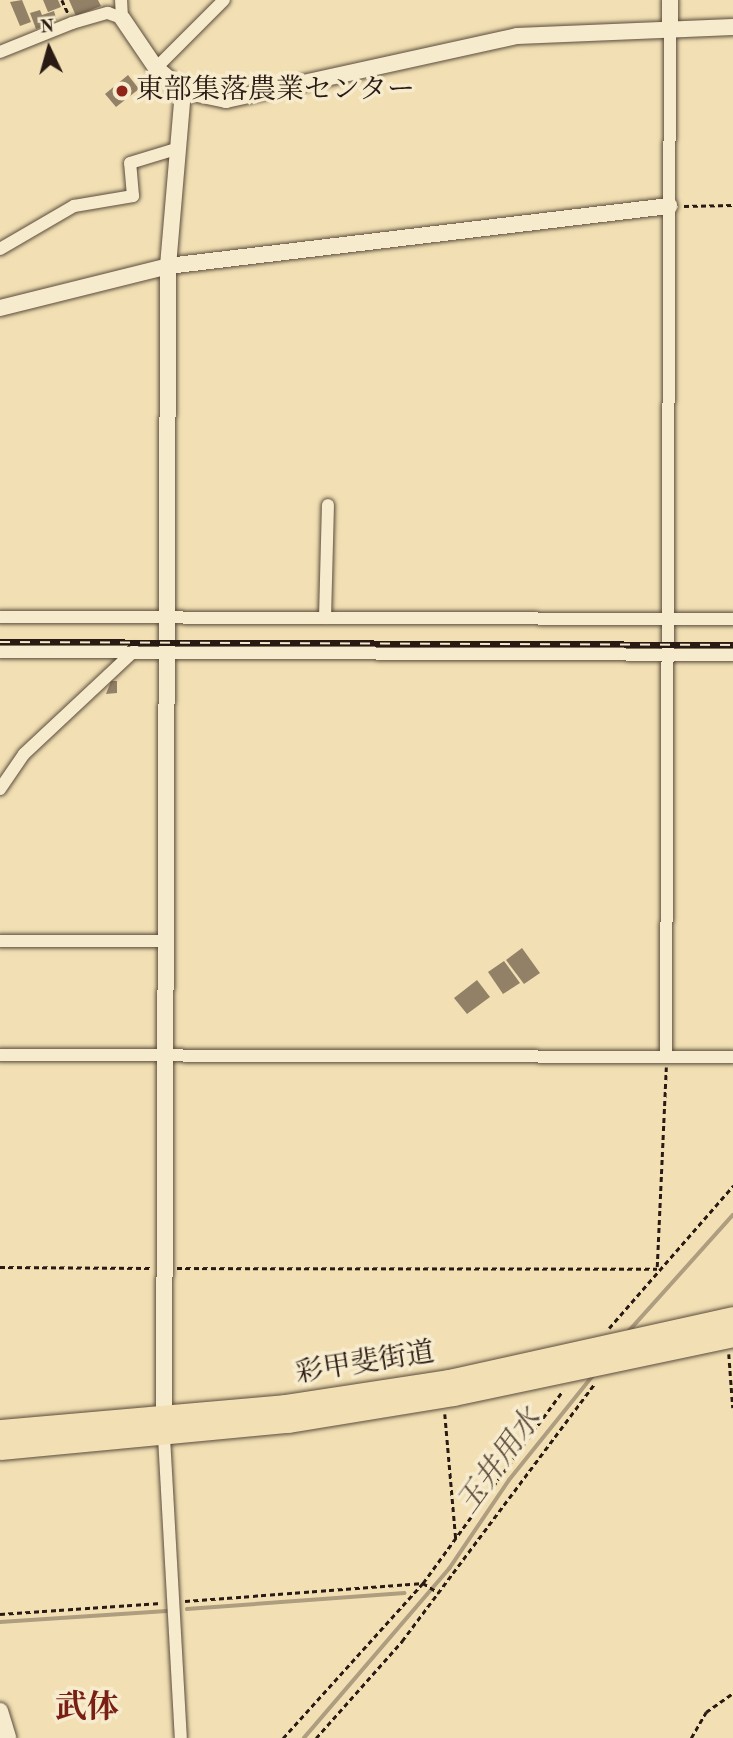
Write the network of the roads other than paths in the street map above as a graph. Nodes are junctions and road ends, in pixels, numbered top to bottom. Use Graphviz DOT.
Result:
graph roads {
  1 [pos="121,0"];
  2 [pos="224,0"];
  3 [pos="670,0"];
  4 [pos="122,18"];
  5 [pos="733,27"];
  6 [pos="670,32"];
  7 [pos="0,51"];
  8 [pos="156,68"];
  9 [pos="183,91"];
  10 [pos="176,149"];
  11 [pos="669,206"];
  12 [pos="0,249"];
  13 [pos="169,266"];
  14 [pos="0,308"];
  15 [pos="328,505"];
  16 [pos="0,617"];
  17 [pos="166,618"];
  18 [pos="326,618"];
  19 [pos="668,619"];
  20 [pos="733,619"];
  21 [pos="134,651"];
  22 [pos="164,651"];
  23 [pos="0,652"];
  24 [pos="667,655"];
  25 [pos="733,655"];
  26 [pos="0,789"];
  27 [pos="0,942"];
  28 [pos="166,942"];
  29 [pos="0,1055"];
  30 [pos="166,1055"];
  31 [pos="666,1057"];
  32 [pos="733,1058"];
  33 [pos="732,1330"];
  34 [pos="607,1348"];
  35 [pos="164,1427"];
  36 [pos="0,1430"];
  37 [pos="0,1449"];
  38 [pos="0,1711"];
  39 [pos="8,1738"];
  40 [pos="181,1738"];
  1 -- 4 [label="street"];
  2 -- 8 [label="street"];
  3 -- 6 [label="street"];
  4 -- 7 [label="street"];
  4 -- 8 [label="street"];
  5 -- 6 [label="street"];
  6 -- 9 [label="street"];
  6 -- 11 [label="street"];
  8 -- 9 [label="street"];
  9 -- 10 [label="street"];
  10 -- 12 [label="street"];
  10 -- 13 [label="street"];
  11 -- 13 [label="street"];
  11 -- 19 [label="street"];
  13 -- 14 [label="street"];
  13 -- 17 [label="street"];
  15 -- 18 [label="street"];
  16 -- 17 [label="street"];
  17 -- 18 [label="street"];
  17 -- 22 [label="street"];
  18 -- 19 [label="street"];
  19 -- 20 [label="street"];
  19 -- 24 [label="street"];
  21 -- 22 [label="street"];
  21 -- 23 [label="street"];
  21 -- 26 [label="street"];
  22 -- 24 [label="street"];
  22 -- 28 [label="street"];
  24 -- 25 [label="street"];
  24 -- 31 [label="street"];
  27 -- 28 [label="street"];
  28 -- 30 [label="street"];
  29 -- 30 [label="street"];
  30 -- 31 [label="street"];
  30 -- 35 [label="street"];
  31 -- 32 [label="street"];
  33 -- 34 [label="highway, 彩甲斐街道"];
  33 -- 34 [label="highway, 彩甲斐街道"];
  34 -- 35 [label="highway, 彩甲斐街道"];
  34 -- 35 [label="highway, 彩甲斐街道"];
  35 -- 36 [label="highway, 彩甲斐街道"];
  35 -- 37 [label="highway, 彩甲斐街道"];
  35 -- 40 [label="street"];
  38 -- 39 [label="street"];
}
